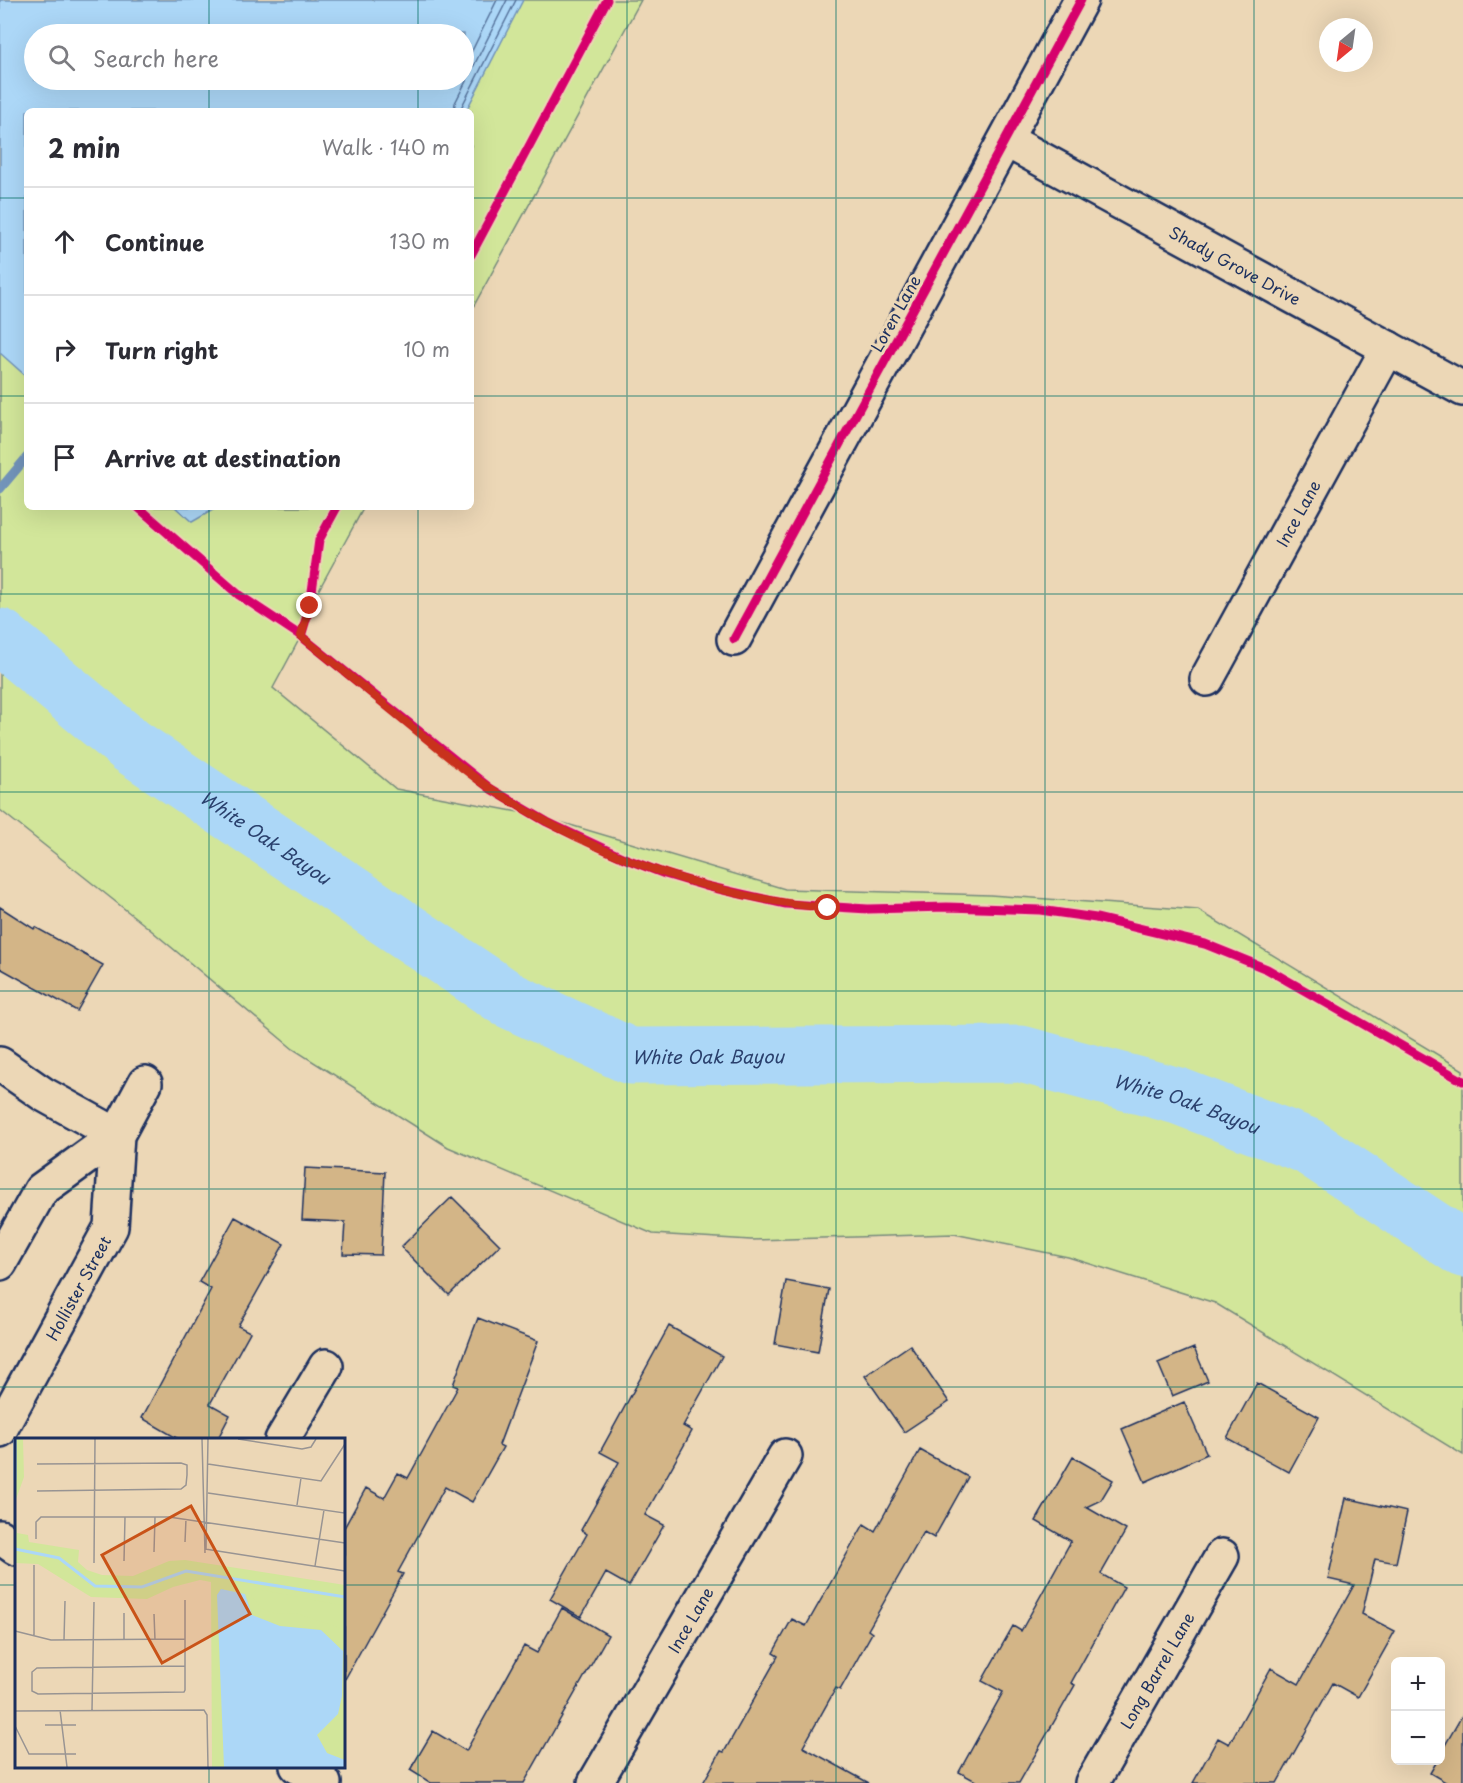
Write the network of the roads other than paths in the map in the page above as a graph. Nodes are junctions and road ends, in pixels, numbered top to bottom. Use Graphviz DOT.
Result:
graph roads {
  1 [pos="1082,0"];
  2 [pos="1006,140"];
  3 [pos="1388,348"];
  4 [pos="1463,389"];
  5 [pos="734,639"];
  6 [pos="1207,679"];
  7 [pos="0,1064"];
  8 [pos="145,1083"];
  9 [pos="117,1135"];
  10 [pos="0,1263"];
  11 [pos="326,1366"];
  12 [pos="0,1430"];
  13 [pos="283,1438"];
  14 [pos="785,1456"];
  15 [pos="0,1537"];
  16 [pos="15,1547"];
  17 [pos="1222,1556"];
  18 [pos="299,1768"];
  19 [pos="324,1783"];
  20 [pos="595,1783"];
  21 [pos="1092,1783"];
  1 -- 2 [label="street, Loren Lane"];
  2 -- 3 [label="street, Shady Grove Drive"];
  2 -- 5 [label="street, Loren Lane"];
  3 -- 4 [label="street, Shady Grove Drive"];
  3 -- 6 [label="street, Ince Lane"];
  7 -- 9 [label="street"];
  8 -- 9 [label="street, Hollister Street"];
  9 -- 10 [label="street, Hollister Street"];
  9 -- 12 [label="street, Hollister Street"];
  11 -- 13 [label="street"];
  14 -- 20 [label="street, Ince Lane"];
  15 -- 16 [label="street"];
  17 -- 21 [label="street, Long Barrel Lane"];
  18 -- 19 [label="street"];
}
